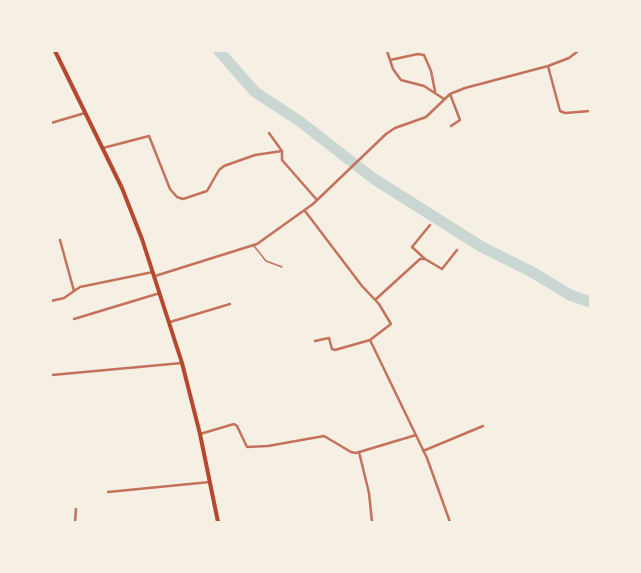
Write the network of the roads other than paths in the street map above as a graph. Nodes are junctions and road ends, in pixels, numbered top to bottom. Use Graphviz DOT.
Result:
graph roads {
  1 [pos="55,51"];
  2 [pos="387,51"];
  3 [pos="578,51"];
  4 [pos="390,60"];
  5 [pos="548,66"];
  6 [pos="436,92"];
  7 [pos="450,94"];
  8 [pos="444,99"];
  9 [pos="590,111"];
  10 [pos="85,112"];
  11 [pos="51,123"];
  12 [pos="451,126"];
  13 [pos="269,133"];
  14 [pos="103,148"];
  15 [pos="282,151"];
  16 [pos="317,200"];
  17 [pos="305,210"];
  18 [pos="430,225"];
  19 [pos="60,240"];
  20 [pos="254,246"];
  21 [pos="456,250"];
  22 [pos="425,259"];
  23 [pos="282,267"];
  24 [pos="154,274"];
  25 [pos="74,291"];
  26 [pos="160,292"];
  27 [pos="375,300"];
  28 [pos="51,301"];
  29 [pos="230,304"];
  30 [pos="74,319"];
  31 [pos="170,322"];
  32 [pos="370,340"];
  33 [pos="315,341"];
  34 [pos="182,363"];
  35 [pos="52,375"];
  36 [pos="483,426"];
  37 [pos="200,434"];
  38 [pos="416,435"];
  39 [pos="423,450"];
  40 [pos="359,452"];
  41 [pos="211,482"];
  42 [pos="108,492"];
  43 [pos="76,509"];
  44 [pos="76,522"];
  45 [pos="218,522"];
  46 [pos="372,522"];
  47 [pos="450,522"];
  1 -- 10 [label="main road"];
  2 -- 4 [label="street"];
  3 -- 5 [label="street"];
  4 -- 6 [label="street"];
  4 -- 6 [label="street"];
  5 -- 7 [label="street"];
  5 -- 9 [label="street"];
  6 -- 8 [label="street"];
  7 -- 8 [label="street"];
  7 -- 12 [label="street"];
  8 -- 16 [label="street"];
  10 -- 11 [label="street"];
  10 -- 14 [label="main road"];
  13 -- 15 [label="street"];
  14 -- 15 [label="street"];
  14 -- 24 [label="main road"];
  15 -- 16 [label="street"];
  16 -- 17 [label="street"];
  17 -- 20 [label="street"];
  17 -- 27 [label="street"];
  18 -- 22 [label="street"];
  19 -- 25 [label="street"];
  20 -- 23 [label="lane"];
  20 -- 24 [label="street"];
  21 -- 22 [label="street"];
  22 -- 27 [label="street"];
  24 -- 25 [label="street"];
  24 -- 26 [label="main road"];
  25 -- 28 [label="street"];
  26 -- 30 [label="street"];
  26 -- 31 [label="main road"];
  27 -- 32 [label="street"];
  29 -- 31 [label="street"];
  31 -- 34 [label="main road"];
  32 -- 33 [label="street"];
  32 -- 38 [label="street"];
  34 -- 35 [label="street"];
  34 -- 37 [label="main road"];
  36 -- 39 [label="street"];
  37 -- 40 [label="street"];
  37 -- 41 [label="main road"];
  38 -- 39 [label="street"];
  38 -- 40 [label="street"];
  39 -- 47 [label="street"];
  40 -- 46 [label="street"];
  41 -- 42 [label="street"];
  41 -- 45 [label="main road"];
  43 -- 44 [label="street"];
}
